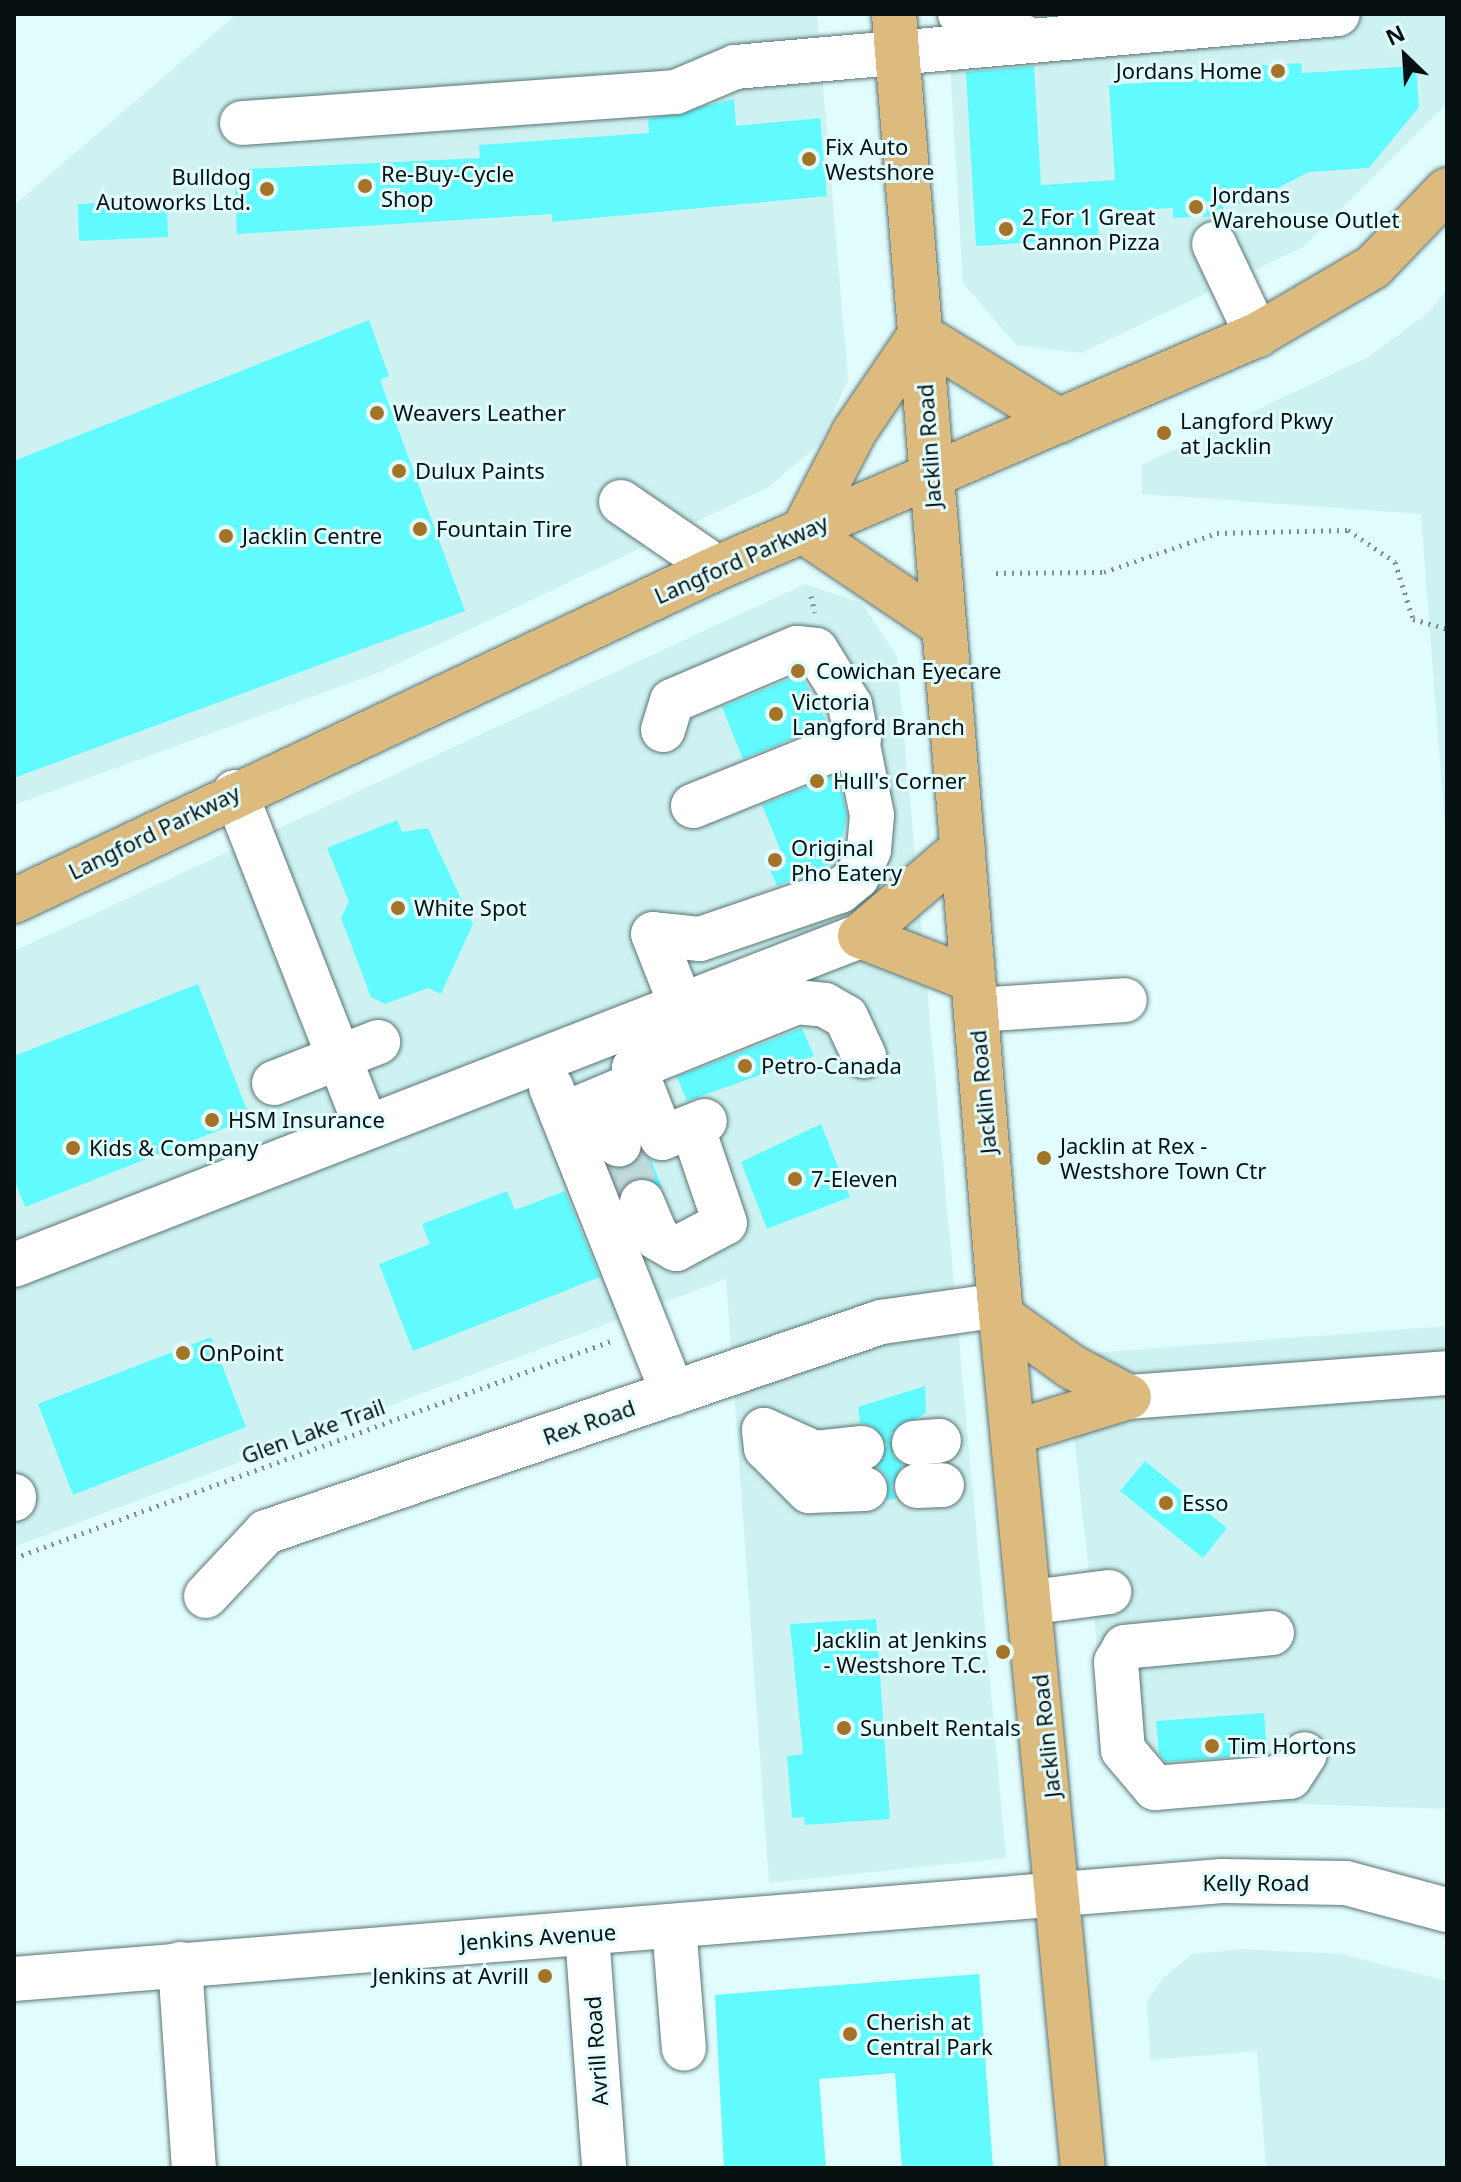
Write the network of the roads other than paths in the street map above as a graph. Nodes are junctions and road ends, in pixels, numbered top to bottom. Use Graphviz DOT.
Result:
graph roads {
  1 [pos="960,14"];
  2 [pos="1338,14"];
  3 [pos="895,35"];
  4 [pos="1030,39"];
  5 [pos="242,123"];
  6 [pos="1447,190"];
  7 [pos="1214,244"];
  8 [pos="920,335"];
  9 [pos="1257,335"];
  10 [pos="1060,421"];
  11 [pos="931,476"];
  12 [pos="621,502"];
  13 [pos="803,531"];
  14 [pos="717,568"];
  15 [pos="941,624"];
  16 [pos="663,730"];
  17 [pos="859,739"];
  18 [pos="235,792"];
  19 [pos="693,806"];
  20 [pos="963,848"];
  21 [pos="14,901"];
  22 [pos="860,936"];
  23 [pos="975,995"];
  24 [pos="1125,1000"];
  25 [pos="702,1011"];
  26 [pos="358,1049"];
  27 [pos="864,1056"];
  28 [pos="540,1059"];
  29 [pos="274,1083"];
  30 [pos="585,1118"];
  31 [pos="366,1126"];
  32 [pos="619,1145"];
  33 [pos="642,1202"];
  34 [pos="14,1265"];
  35 [pos="1001,1310"];
  36 [pos="1447,1373"];
  37 [pos="673,1394"];
  38 [pos="1129,1397"];
  39 [pos="764,1430"];
  40 [pos="1015,1432"];
  41 [pos="864,1469"];
  42 [pos="1109,1592"];
  43 [pos="206,1596"];
  44 [pos="1033,1602"];
  45 [pos="1272,1633"];
  46 [pos="1305,1754"];
  47 [pos="1062,1895"];
  48 [pos="1447,1910"];
  49 [pos="674,1926"];
  50 [pos="587,1934"];
  51 [pos="180,1964"];
  52 [pos="14,1979"];
  53 [pos="684,2049"];
  54 [pos="194,2168"];
  55 [pos="604,2168"];
  56 [pos="1083,2168"];
  1 -- 4 [label="street"];
  2 -- 4 [label="street"];
  3 -- 4 [label="street"];
  3 -- 5 [label="street"];
  3 -- 8 [label="main road, Jacklin Road"];
  6 -- 9 [label="main road, Langford Parkway"];
  7 -- 9 [label="street"];
  8 -- 10 [label="main road"];
  8 -- 11 [label="main road, Jacklin Road"];
  8 -- 13 [label="main road"];
  9 -- 10 [label="main road, Langford Parkway"];
  10 -- 11 [label="main road, Langford Parkway"];
  11 -- 13 [label="main road, Langford Parkway"];
  11 -- 15 [label="main road, Jacklin Road"];
  12 -- 14 [label="street"];
  13 -- 14 [label="main road, Langford Parkway"];
  13 -- 15 [label="main road"];
  14 -- 18 [label="main road, Langford Parkway"];
  15 -- 20 [label="main road, Jacklin Road"];
  16 -- 17 [label="street"];
  17 -- 19 [label="street"];
  17 -- 25 [label="street"];
  18 -- 21 [label="main road, Langford Parkway"];
  18 -- 26 [label="street"];
  20 -- 22 [label="main road"];
  20 -- 23 [label="main road, Jacklin Road"];
  22 -- 23 [label="main road"];
  22 -- 25 [label="street"];
  23 -- 24 [label="street"];
  23 -- 35 [label="main road, Jacklin Road"];
  25 -- 27 [label="street"];
  25 -- 28 [label="street"];
  25 -- 30 [label="street"];
  26 -- 29 [label="street"];
  26 -- 31 [label="street"];
  28 -- 30 [label="street"];
  28 -- 31 [label="street"];
  30 -- 32 [label="street"];
  30 -- 33 [label="street"];
  30 -- 37 [label="street"];
  31 -- 34 [label="street"];
  35 -- 37 [label="street, Rex Road"];
  35 -- 38 [label="main road"];
  35 -- 40 [label="main road, Jacklin Road"];
  36 -- 38 [label="street"];
  37 -- 43 [label="street, Rex Road"];
  38 -- 40 [label="main road"];
  39 -- 41 [label="street"];
  40 -- 44 [label="main road, Jacklin Road"];
  42 -- 44 [label="street"];
  44 -- 47 [label="main road, Jacklin Road"];
  45 -- 46 [label="street"];
  47 -- 48 [label="street, Kelly Road"];
  47 -- 49 [label="street, Jenkins Avenue"];
  47 -- 56 [label="main road, Jacklin Road"];
  49 -- 50 [label="street, Jenkins Avenue"];
  49 -- 53 [label="street"];
  50 -- 51 [label="street, Jenkins Avenue"];
  50 -- 55 [label="street, Avrill Road"];
  51 -- 52 [label="street, Jenkins Avenue"];
  51 -- 54 [label="street"];
}
